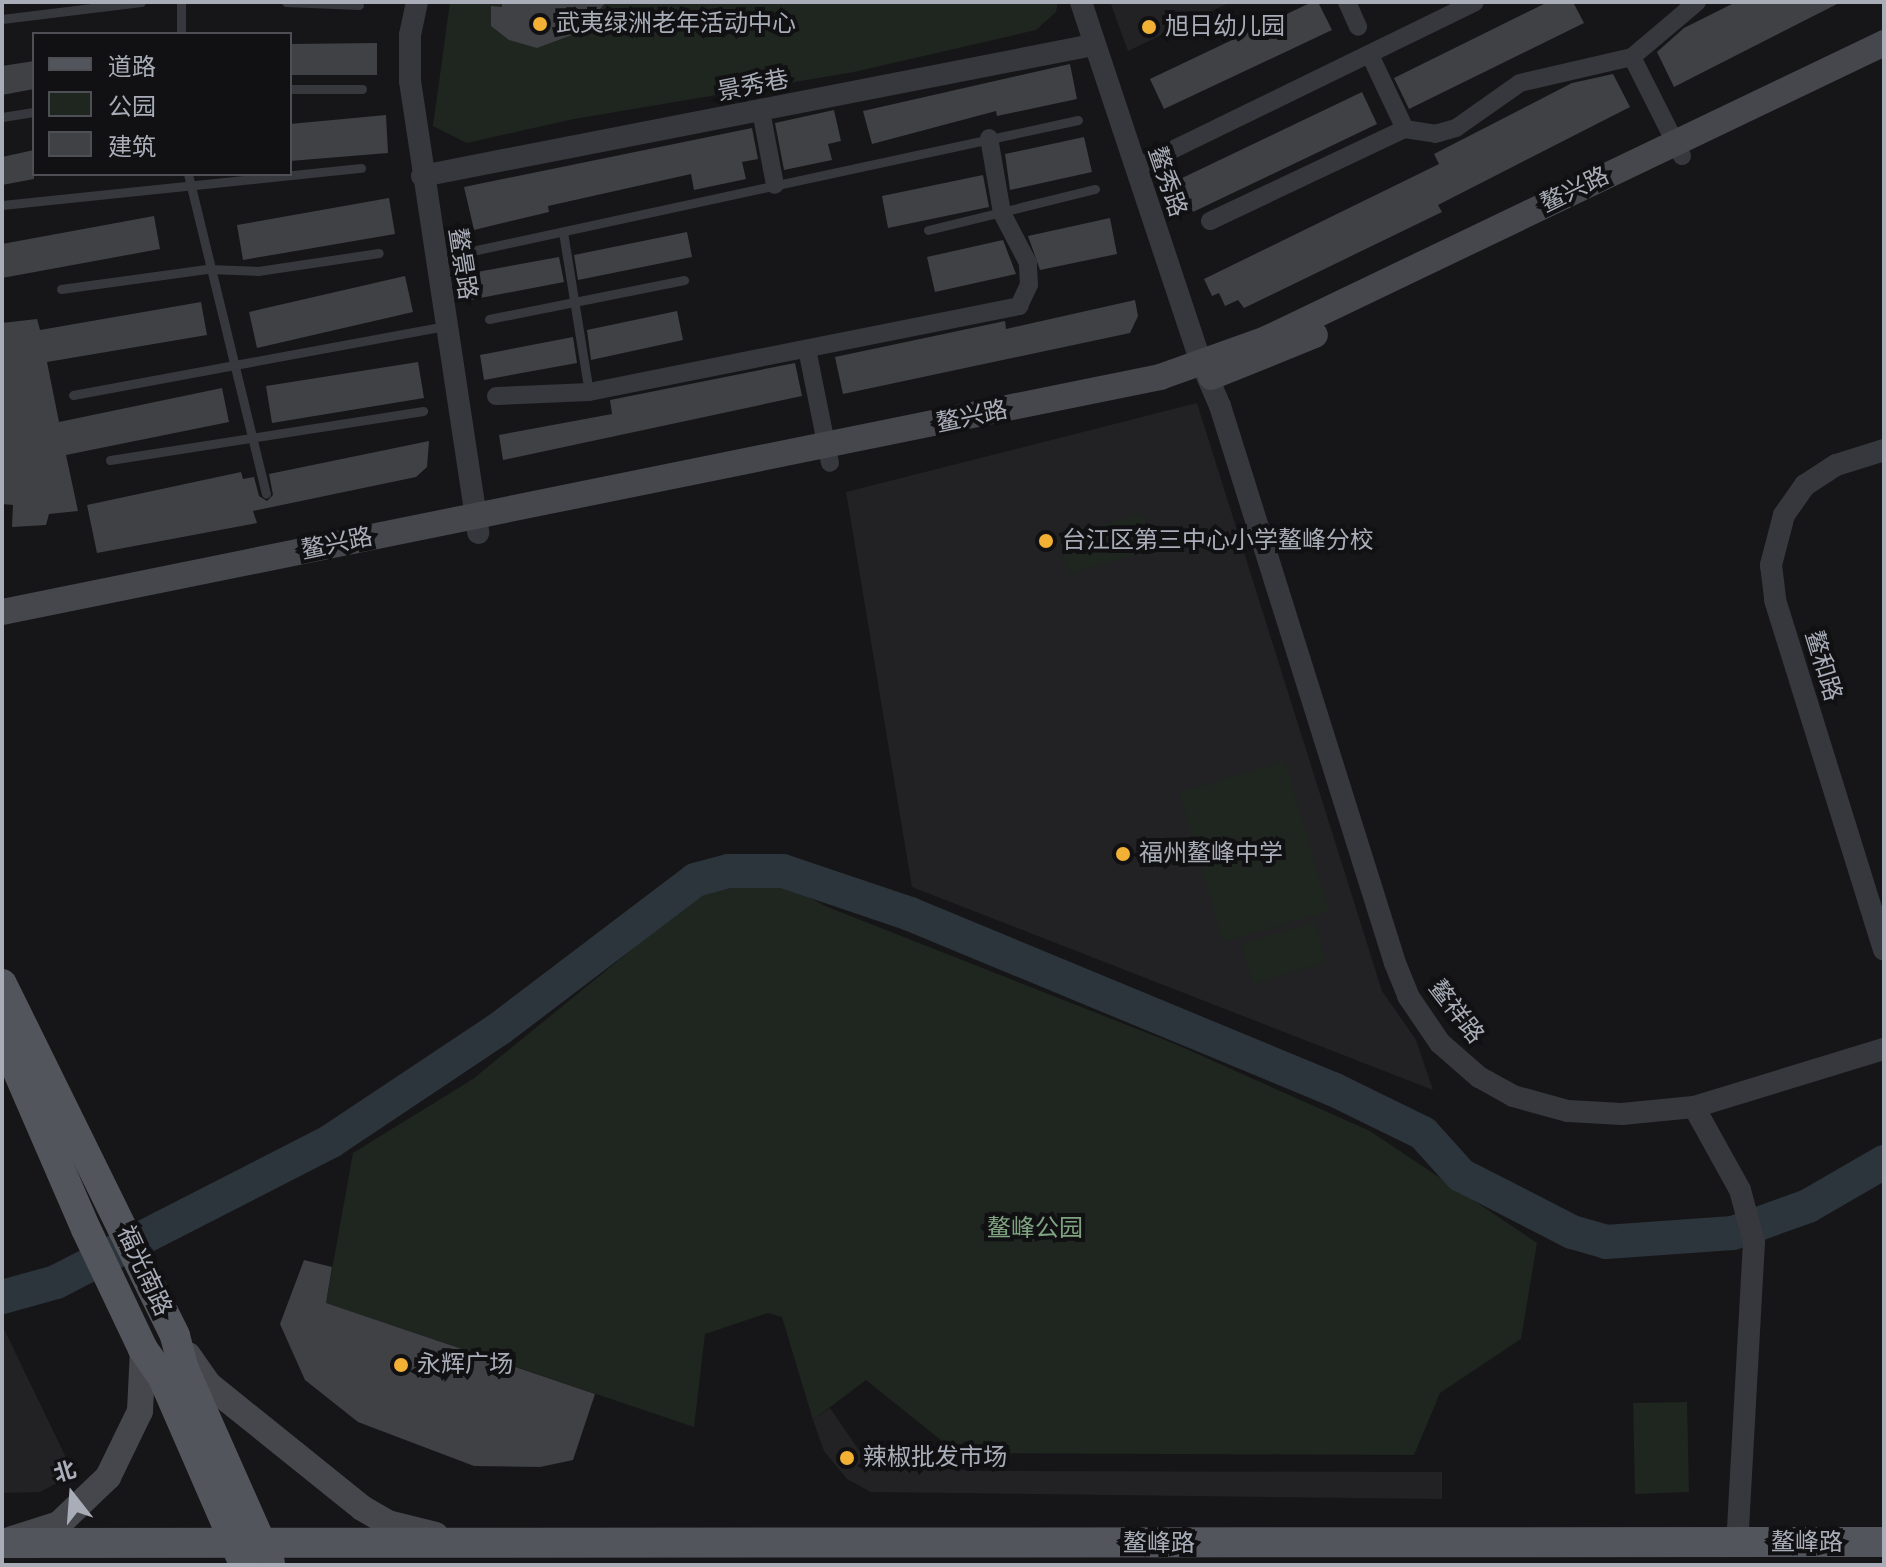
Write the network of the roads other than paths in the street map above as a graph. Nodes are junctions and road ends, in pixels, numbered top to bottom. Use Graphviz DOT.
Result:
graph roads {
  1 [pos="141,2"];
  2 [pos="181,2"];
  3 [pos="286,2"];
  4 [pos="417,2"];
  5 [pos="1081,2"];
  6 [pos="1347,2"];
  7 [pos="1475,2"];
  8 [pos="1697,2"];
  9 [pos="359,5"];
  10 [pos="2,19"];
  11 [pos="1358,27"];
  12 [pos="181,32"];
  13 [pos="1884,43"];
  14 [pos="1093,45"];
  15 [pos="1370,55"];
  16 [pos="1632,57"];
  17 [pos="1884,62"];
  18 [pos="292,89"];
  19 [pos="362,89"];
  20 [pos="761,111"];
  21 [pos="32,112"];
  22 [pos="2,117"];
  23 [pos="1078,120"];
  24 [pos="1405,129"];
  25 [pos="989,138"];
  26 [pos="1679,148"];
  27 [pos="361,168"];
  28 [pos="1135,168"];
  29 [pos="292,172"];
  30 [pos="236,176"];
  31 [pos="422,176"];
  32 [pos="189,179"];
  33 [pos="775,185"];
  34 [pos="1095,189"];
  35 [pos="2,205"];
  36 [pos="1002,213"];
  37 [pos="1210,221"];
  38 [pos="928,230"];
  39 [pos="563,232"];
  40 [pos="472,251"];
  41 [pos="379,253"];
  42 [pos="207,269"];
  43 [pos="684,280"];
  44 [pos="61,289"];
  45 [pos="575,303"];
  46 [pos="489,319"];
  47 [pos="445,326"];
  48 [pos="807,349"];
  49 [pos="230,364"];
  50 [pos="1204,370"];
  51 [pos="589,392"];
  52 [pos="73,395"];
  53 [pos="496,396"];
  54 [pos="423,411"];
  55 [pos="251,438"];
  56 [pos="1884,450"];
  57 [pos="828,456"];
  58 [pos="110,460"];
  59 [pos="266,494"];
  60 [pos="477,524"];
  61 [pos="2,612"];
  62 [pos="2,630"];
  63 [pos="1884,949"];
  64 [pos="2,984"];
  65 [pos="2,1035"];
  66 [pos="1884,1049"];
  67 [pos="1694,1107"];
  68 [pos="175,1336"];
  69 [pos="143,1349"];
  70 [pos="2,1542"];
  71 [pos="1884,1542"];
  72 [pos="1737,1543"];
  73 [pos="503,1547"];
  74 [pos="254,1555"];
  1 -- 10 [label="lane"];
  2 -- 12 [label="lane"];
  3 -- 9 [label="lane"];
  4 -- 31 [label="street, 鳌景路"];
  5 -- 14 [label="street, 鳌秀路"];
  6 -- 11 [label="street"];
  7 -- 15 [label="street"];
  8 -- 16 [label="street"];
  13 -- 26 [label="main road, 鳌兴路"];
  14 -- 20 [label="street, 景秀巷"];
  14 -- 28 [label="street, 鳌秀路"];
  15 -- 24 [label="street"];
  15 -- 28 [label="street"];
  16 -- 24 [label="street"];
  16 -- 26 [label="street"];
  17 -- 26 [label="main road, 鳌兴路"];
  18 -- 19 [label="lane"];
  20 -- 31 [label="street, 景秀巷"];
  20 -- 33 [label="street"];
  21 -- 22 [label="lane"];
  23 -- 25 [label="lane"];
  24 -- 37 [label="street"];
  25 -- 33 [label="lane"];
  25 -- 36 [label="street"];
  26 -- 50 [label="main road, 鳌兴路"];
  27 -- 29 [label="lane"];
  28 -- 50 [label="street, 鳌秀路"];
  30 -- 32 [label="lane"];
  31 -- 47 [label="street, 鳌景路"];
  32 -- 35 [label="lane"];
  32 -- 42 [label="lane"];
  33 -- 39 [label="lane"];
  34 -- 36 [label="lane"];
  36 -- 38 [label="lane"];
  36 -- 48 [label="street"];
  39 -- 40 [label="lane"];
  39 -- 45 [label="lane"];
  41 -- 42 [label="lane"];
  42 -- 44 [label="lane"];
  42 -- 49 [label="lane"];
  43 -- 45 [label="lane"];
  45 -- 46 [label="lane"];
  45 -- 51 [label="lane"];
  47 -- 49 [label="lane"];
  47 -- 60 [label="street, 鳌景路"];
  48 -- 51 [label="street"];
  48 -- 57 [label="street"];
  49 -- 52 [label="lane"];
  49 -- 55 [label="lane"];
  50 -- 57 [label="main road, 鳌兴路"];
  50 -- 67 [label="street, 鳌祥路"];
  51 -- 53 [label="street"];
  54 -- 55 [label="lane"];
  55 -- 58 [label="lane"];
  55 -- 59 [label="lane"];
  56 -- 63 [label="street, 鳌和路"];
  57 -- 60 [label="main road, 鳌兴路"];
  60 -- 61 [label="main road, 鳌兴路"];
  60 -- 62 [label="main road, 鳌兴路"];
  64 -- 68 [label="main road, 福光南路"];
  65 -- 69 [label="main road, 福光南路"];
  66 -- 67 [label="street, 鳌祥路"];
  67 -- 72 [label="street"];
  68 -- 73 [label="main road"];
  68 -- 74 [label="main road, 福光南路"];
  69 -- 70 [label="main road"];
  69 -- 74 [label="main road, 福光南路"];
  70 -- 74 [label="main road, 鳌峰路"];
  71 -- 72 [label="main road, 鳌峰路"];
  72 -- 73 [label="main road, 鳌峰路"];
  73 -- 74 [label="main road, 鳌峰路"];
}
